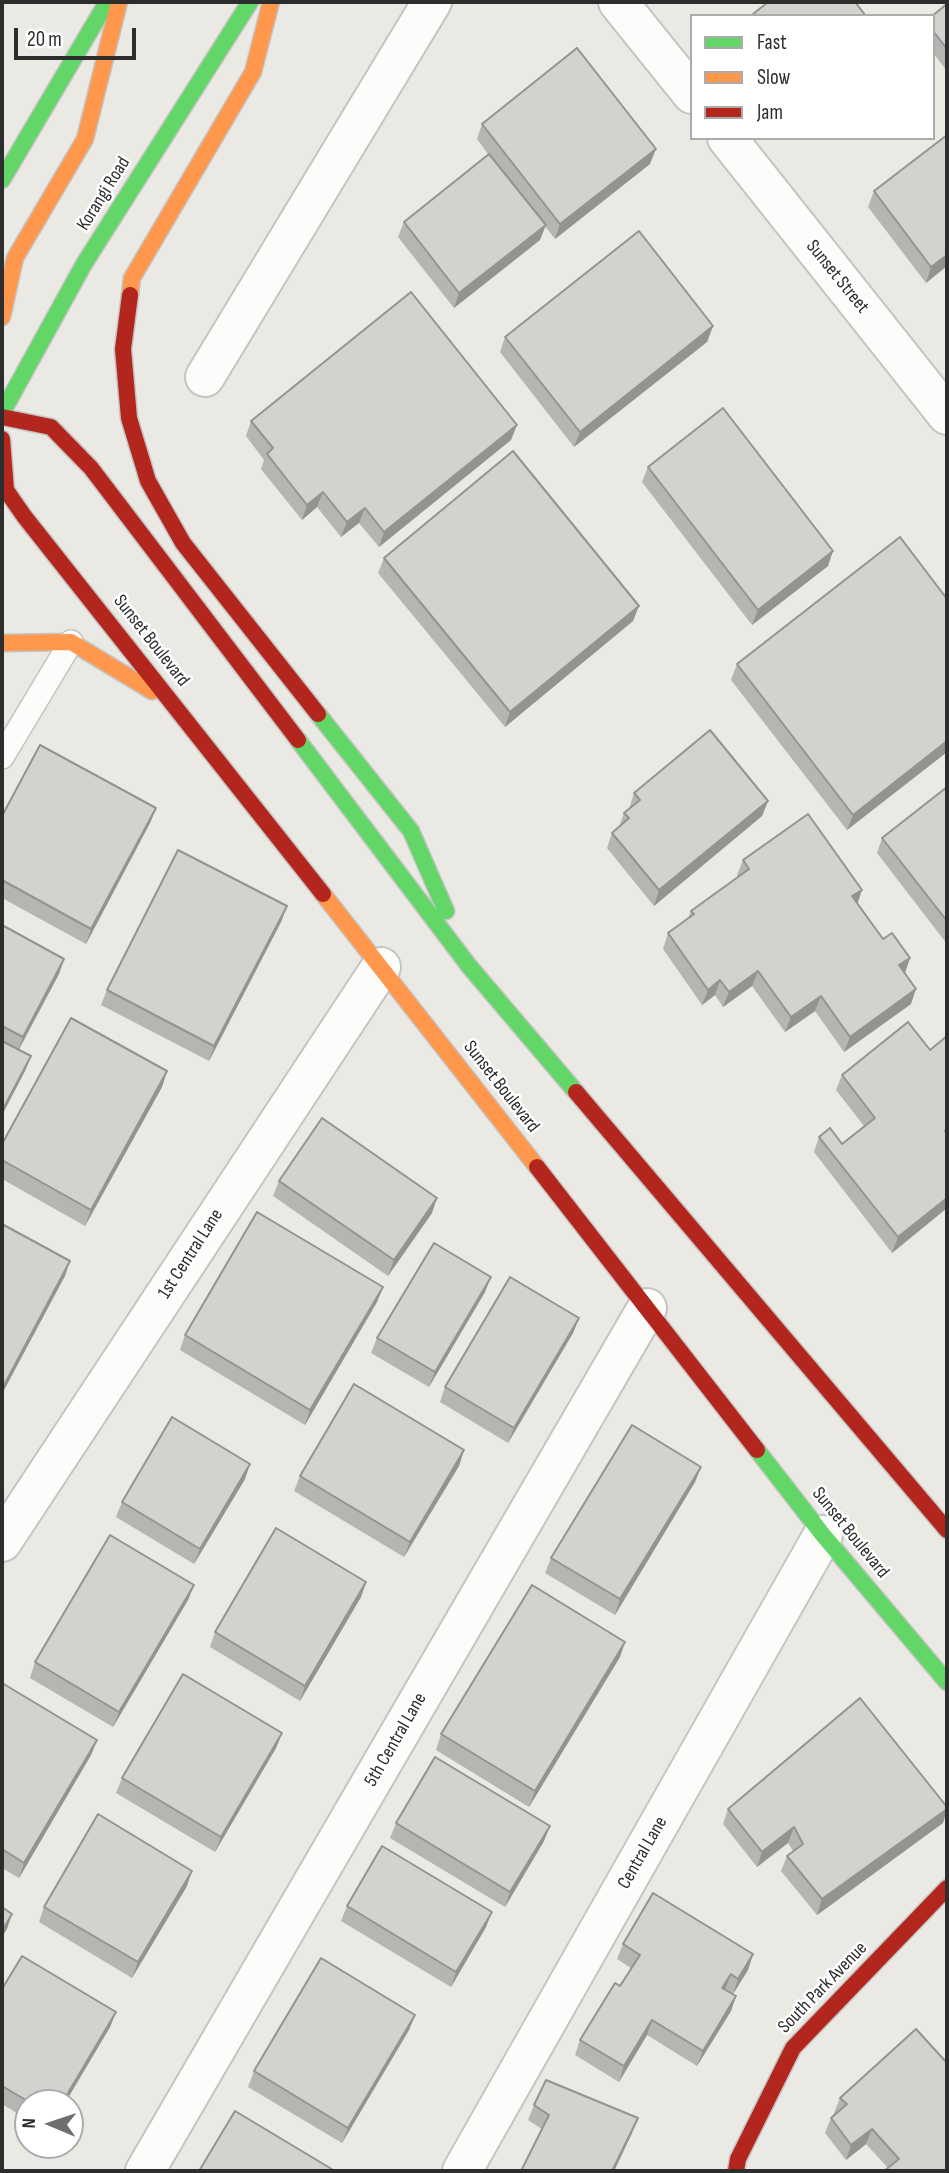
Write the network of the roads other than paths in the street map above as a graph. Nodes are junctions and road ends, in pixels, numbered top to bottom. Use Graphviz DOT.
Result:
graph roads {
  1 [pos="107,2"];
  2 [pos="120,2"];
  3 [pos="250,2"];
  4 [pos="271,2"];
  5 [pos="432,2"];
  6 [pos="618,2"];
  7 [pos="690,92"];
  8 [pos="729,140"];
  9 [pos="2,180"];
  10 [pos="2,317"];
  11 [pos="205,377"];
  12 [pos="2,415"];
  13 [pos="947,415"];
  14 [pos="2,439"];
  15 [pos="71,642"];
  16 [pos="2,643"];
  17 [pos="174,705"];
  18 [pos="2,758"];
  19 [pos="469,966"];
  20 [pos="381,967"];
  21 [pos="647,1308"];
  22 [pos="947,1530"];
  23 [pos="823,1535"];
  24 [pos="2,1542"];
  25 [pos="947,1682"];
  26 [pos="947,1888"];
  27 [pos="145,2171"];
  28 [pos="462,2171"];
  29 [pos="736,2171"];
  1 -- 9 [label="main road"];
  2 -- 10 [label="main road"];
  3 -- 12 [label="main road, Korangi Road"];
  4 -- 19 [label="main road"];
  5 -- 11 [label="street"];
  6 -- 7 [label="street"];
  8 -- 13 [label="street, Sunset Street"];
  12 -- 19 [label="main road"];
  14 -- 17 [label="main road, Sunset Boulevard"];
  15 -- 16 [label="main road"];
  15 -- 17 [label="main road"];
  15 -- 18 [label="lane"];
  17 -- 20 [label="main road, Sunset Boulevard"];
  19 -- 22 [label="main road"];
  20 -- 21 [label="main road, Sunset Boulevard"];
  20 -- 24 [label="street, 1st Central Lane"];
  21 -- 23 [label="main road, Sunset Boulevard"];
  21 -- 27 [label="street, 5th Central Lane"];
  23 -- 25 [label="main road, Sunset Boulevard"];
  23 -- 28 [label="street, Central Lane"];
  26 -- 29 [label="main road, South Park Avenue"];
}
